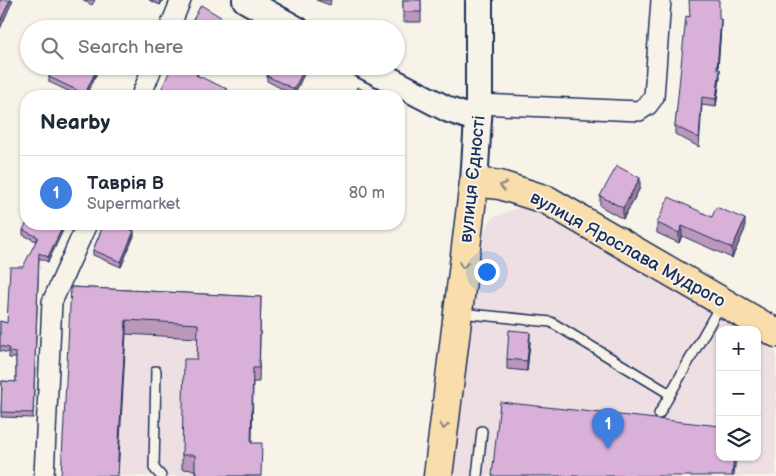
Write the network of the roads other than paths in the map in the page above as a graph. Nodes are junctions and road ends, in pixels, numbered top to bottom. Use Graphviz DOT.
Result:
graph roads {
  1 [pos="181,0"];
  2 [pos="246,0"];
  3 [pos="479,0"];
  4 [pos="661,0"];
  5 [pos="173,20"];
  6 [pos="281,20"];
  7 [pos="149,75"];
  8 [pos="381,75"];
  9 [pos="143,90"];
  10 [pos="479,112"];
  11 [pos="474,182"];
  12 [pos="84,230"];
  13 [pos="723,302"];
  14 [pos="457,312"];
  15 [pos="776,333"];
  16 [pos="156,371"];
  17 [pos="670,394"];
  18 [pos="659,414"];
  19 [pos="482,431"];
  20 [pos="44,476"];
  21 [pos="161,476"];
  22 [pos="438,476"];
  23 [pos="477,476"];
  1 -- 5 [label="street"];
  2 -- 6 [label="street"];
  3 -- 10 [label="main road, вулиця Єдності"];
  4 -- 10 [label="street"];
  7 -- 9 [label="street"];
  8 -- 10 [label="street"];
  10 -- 11 [label="main road, вулиця Єдності"];
  13 -- 11 [label="main road, вулиця Ярослава Мудрого, one-way"];
  11 -- 14 [label="main road, вулиця Єдності, one-way"];
  12 -- 20 [label="street"];
  13 -- 15 [label="main road, вулиця Ярослава Мудрого"];
  13 -- 17 [label="lane"];
  14 -- 17 [label="lane"];
  14 -- 22 [label="main road, вулиця Єдності, one-way"];
  16 -- 21 [label="lane"];
  17 -- 18 [label="lane"];
  19 -- 23 [label="lane"];
}
